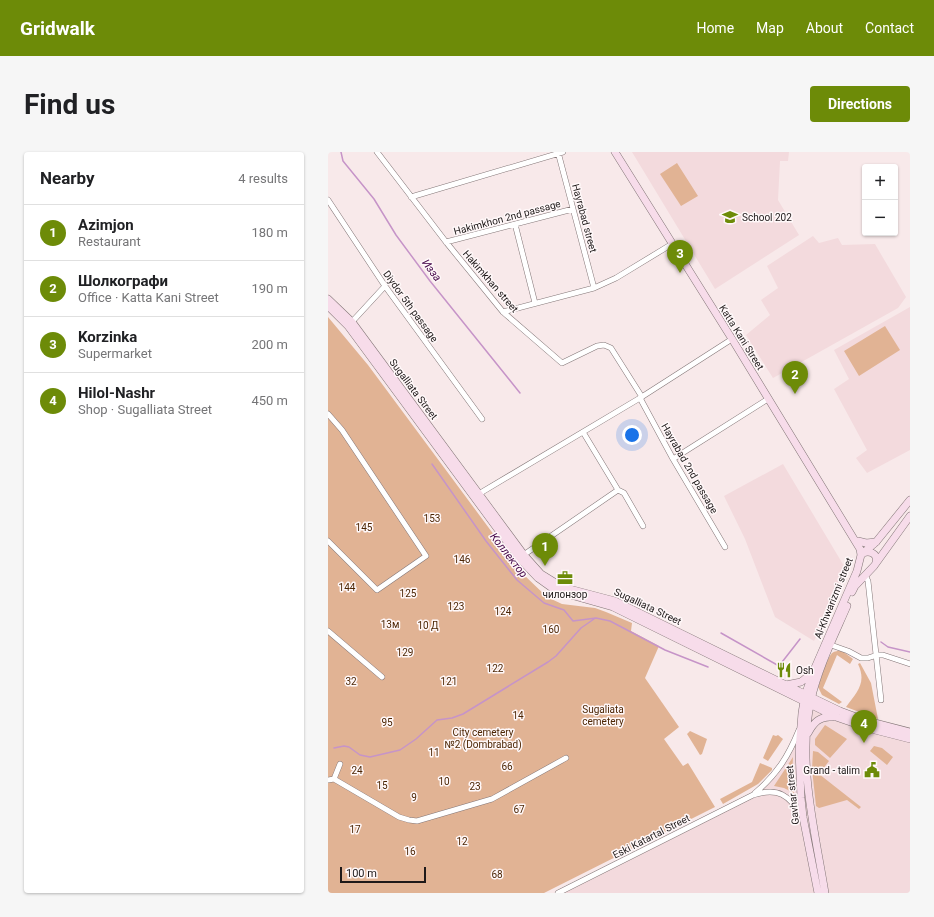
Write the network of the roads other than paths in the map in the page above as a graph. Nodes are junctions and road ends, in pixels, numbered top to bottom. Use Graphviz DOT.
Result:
graph roads {
  1 [pos="377,152"];
  2 [pos="615,152"];
  3 [pos="560,153"];
  4 [pos="411,197"];
  5 [pos="328,200"];
  6 [pos="573,209"];
  7 [pos="515,224"];
  8 [pos="446,242"];
  9 [pos="672,244"];
  10 [pos="385,286"];
  11 [pos="594,288"];
  12 [pos="328,299"];
  13 [pos="535,303"];
  14 [pos="328,306"];
  15 [pos="503,312"];
  16 [pos="350,324"];
  17 [pos="732,339"];
  18 [pos="641,397"];
  19 [pos="768,399"];
  20 [pos="328,414"];
  21 [pos="482,419"];
  22 [pos="583,432"];
  23 [pos="673,459"];
  24 [pos="618,490"];
  25 [pos="477,495"];
  26 [pos="910,500"];
  27 [pos="910,516"];
  28 [pos="643,526"];
  29 [pos="852,534"];
  30 [pos="328,541"];
  31 [pos="858,541"];
  32 [pos="876,542"];
  33 [pos="725,547"];
  34 [pos="865,555"];
  35 [pos="521,556"];
  36 [pos="876,562"];
  37 [pos="871,569"];
  38 [pos="865,575"];
  39 [pos="328,631"];
  40 [pos="831,645"];
  41 [pos="877,655"];
  42 [pos="910,664"];
  43 [pos="814,670"];
  44 [pos="382,676"];
  45 [pos="786,685"];
  46 [pos="807,700"];
  47 [pos="881,700"];
  48 [pos="836,718"];
  49 [pos="801,726"];
  50 [pos="910,732"];
  51 [pos="806,739"];
  52 [pos="910,739"];
  53 [pos="566,758"];
  54 [pos="340,764"];
  55 [pos="334,779"];
  56 [pos="328,780"];
  57 [pos="753,795"];
  58 [pos="803,817"];
  59 [pos="558,893"];
  60 [pos="818,893"];
  61 [pos="825,893"];
  1 -- 4 [label="street, Hakimkhаn street"];
  2 -- 9 [label="main road, Katta Kani Street"];
  3 -- 4 [label="street"];
  3 -- 6 [label="street, Hayrabad street"];
  4 -- 8 [label="street, Hakimkhаn street"];
  5 -- 10 [label="street, Diydor 5th passage"];
  6 -- 7 [label="street, Hakimkhon 2nd passage"];
  6 -- 11 [label="street, Hayrabad street"];
  7 -- 8 [label="street, Hakimkhon 2nd passage"];
  7 -- 13 [label="street"];
  8 -- 15 [label="street, Hakimkhаn street"];
  9 -- 11 [label="street"];
  9 -- 17 [label="main road, Katta Kani Street"];
  10 -- 16 [label="street"];
  10 -- 21 [label="street, Diydor 5th passage"];
  11 -- 13 [label="street"];
  12 -- 16 [label="main road, Sugalliata Street"];
  13 -- 15 [label="street"];
  14 -- 16 [label="main road, Sugalliata Street"];
  15 -- 18 [label="street, Hakimkhаn street"];
  16 -- 25 [label="main road, Sugalliata Street"];
  17 -- 18 [label="street"];
  17 -- 19 [label="main road, Katta Kani Street"];
  18 -- 22 [label="street"];
  18 -- 23 [label="street, Hayrаbаd 2nd passage"];
  19 -- 23 [label="street"];
  19 -- 29 [label="main road, Katta Kani Street"];
  20 -- 30 [label="street"];
  22 -- 24 [label="street"];
  22 -- 25 [label="street"];
  23 -- 33 [label="street, Hayrаbаd 2nd passage"];
  24 -- 28 [label="street"];
  24 -- 35 [label="street"];
  25 -- 35 [label="main road, Sugalliata Street"];
  26 -- 32 [label="main road, Al-Khwarizmi street"];
  27 -- 36 [label="main road, Al-Khwarizmi street"];
  29 -- 31 [label="main road"];
  29 -- 34 [label="main road"];
  31 -- 32 [label="main road"];
  31 -- 34 [label="main road"];
  32 -- 34 [label="main road, Al-Khwarizmi street"];
  34 -- 36 [label="main road"];
  34 -- 37 [label="main road"];
  34 -- 43 [label="main road, Al-Khwarizmi street"];
  35 -- 45 [label="main road, Sugalliata Street"];
  35 -- 46 [label="main road, Sugalliata Street"];
  36 -- 37 [label="main road, Al-Khwarizmi street"];
  37 -- 38 [label="main road, Al-Khwarizmi street"];
  38 -- 40 [label="main road, Al-Khwarizmi street"];
  38 -- 41 [label="street"];
  39 -- 44 [label="street"];
  40 -- 41 [label="street"];
  40 -- 46 [label="main road, Al-Khwarizmi street"];
  41 -- 42 [label="street"];
  41 -- 47 [label="street"];
  43 -- 45 [label="main road"];
  43 -- 46 [label="main road, Al-Khwarizmi street"];
  45 -- 46 [label="main road, Sugalliata Street"];
  46 -- 48 [label="main road, Sugalliata Street"];
  46 -- 49 [label="main road, Gavhar street"];
  46 -- 50 [label="main road, Sugalliata Street"];
  46 -- 51 [label="main road, Gavhar street"];
  48 -- 51 [label="main road"];
  48 -- 52 [label="main road, Sugalliata Street"];
  49 -- 57 [label="street, Eski Katartal Street"];
  49 -- 58 [label="main road, Gavhar street"];
  51 -- 61 [label="main road, Gavhar street"];
  53 -- 55 [label="street"];
  54 -- 55 [label="street"];
  55 -- 56 [label="street"];
  57 -- 58 [label="street, Eski Katartal Street"];
  57 -- 59 [label="street, Eski Katartal Street"];
  58 -- 60 [label="main road, Gavhar street"];
}
